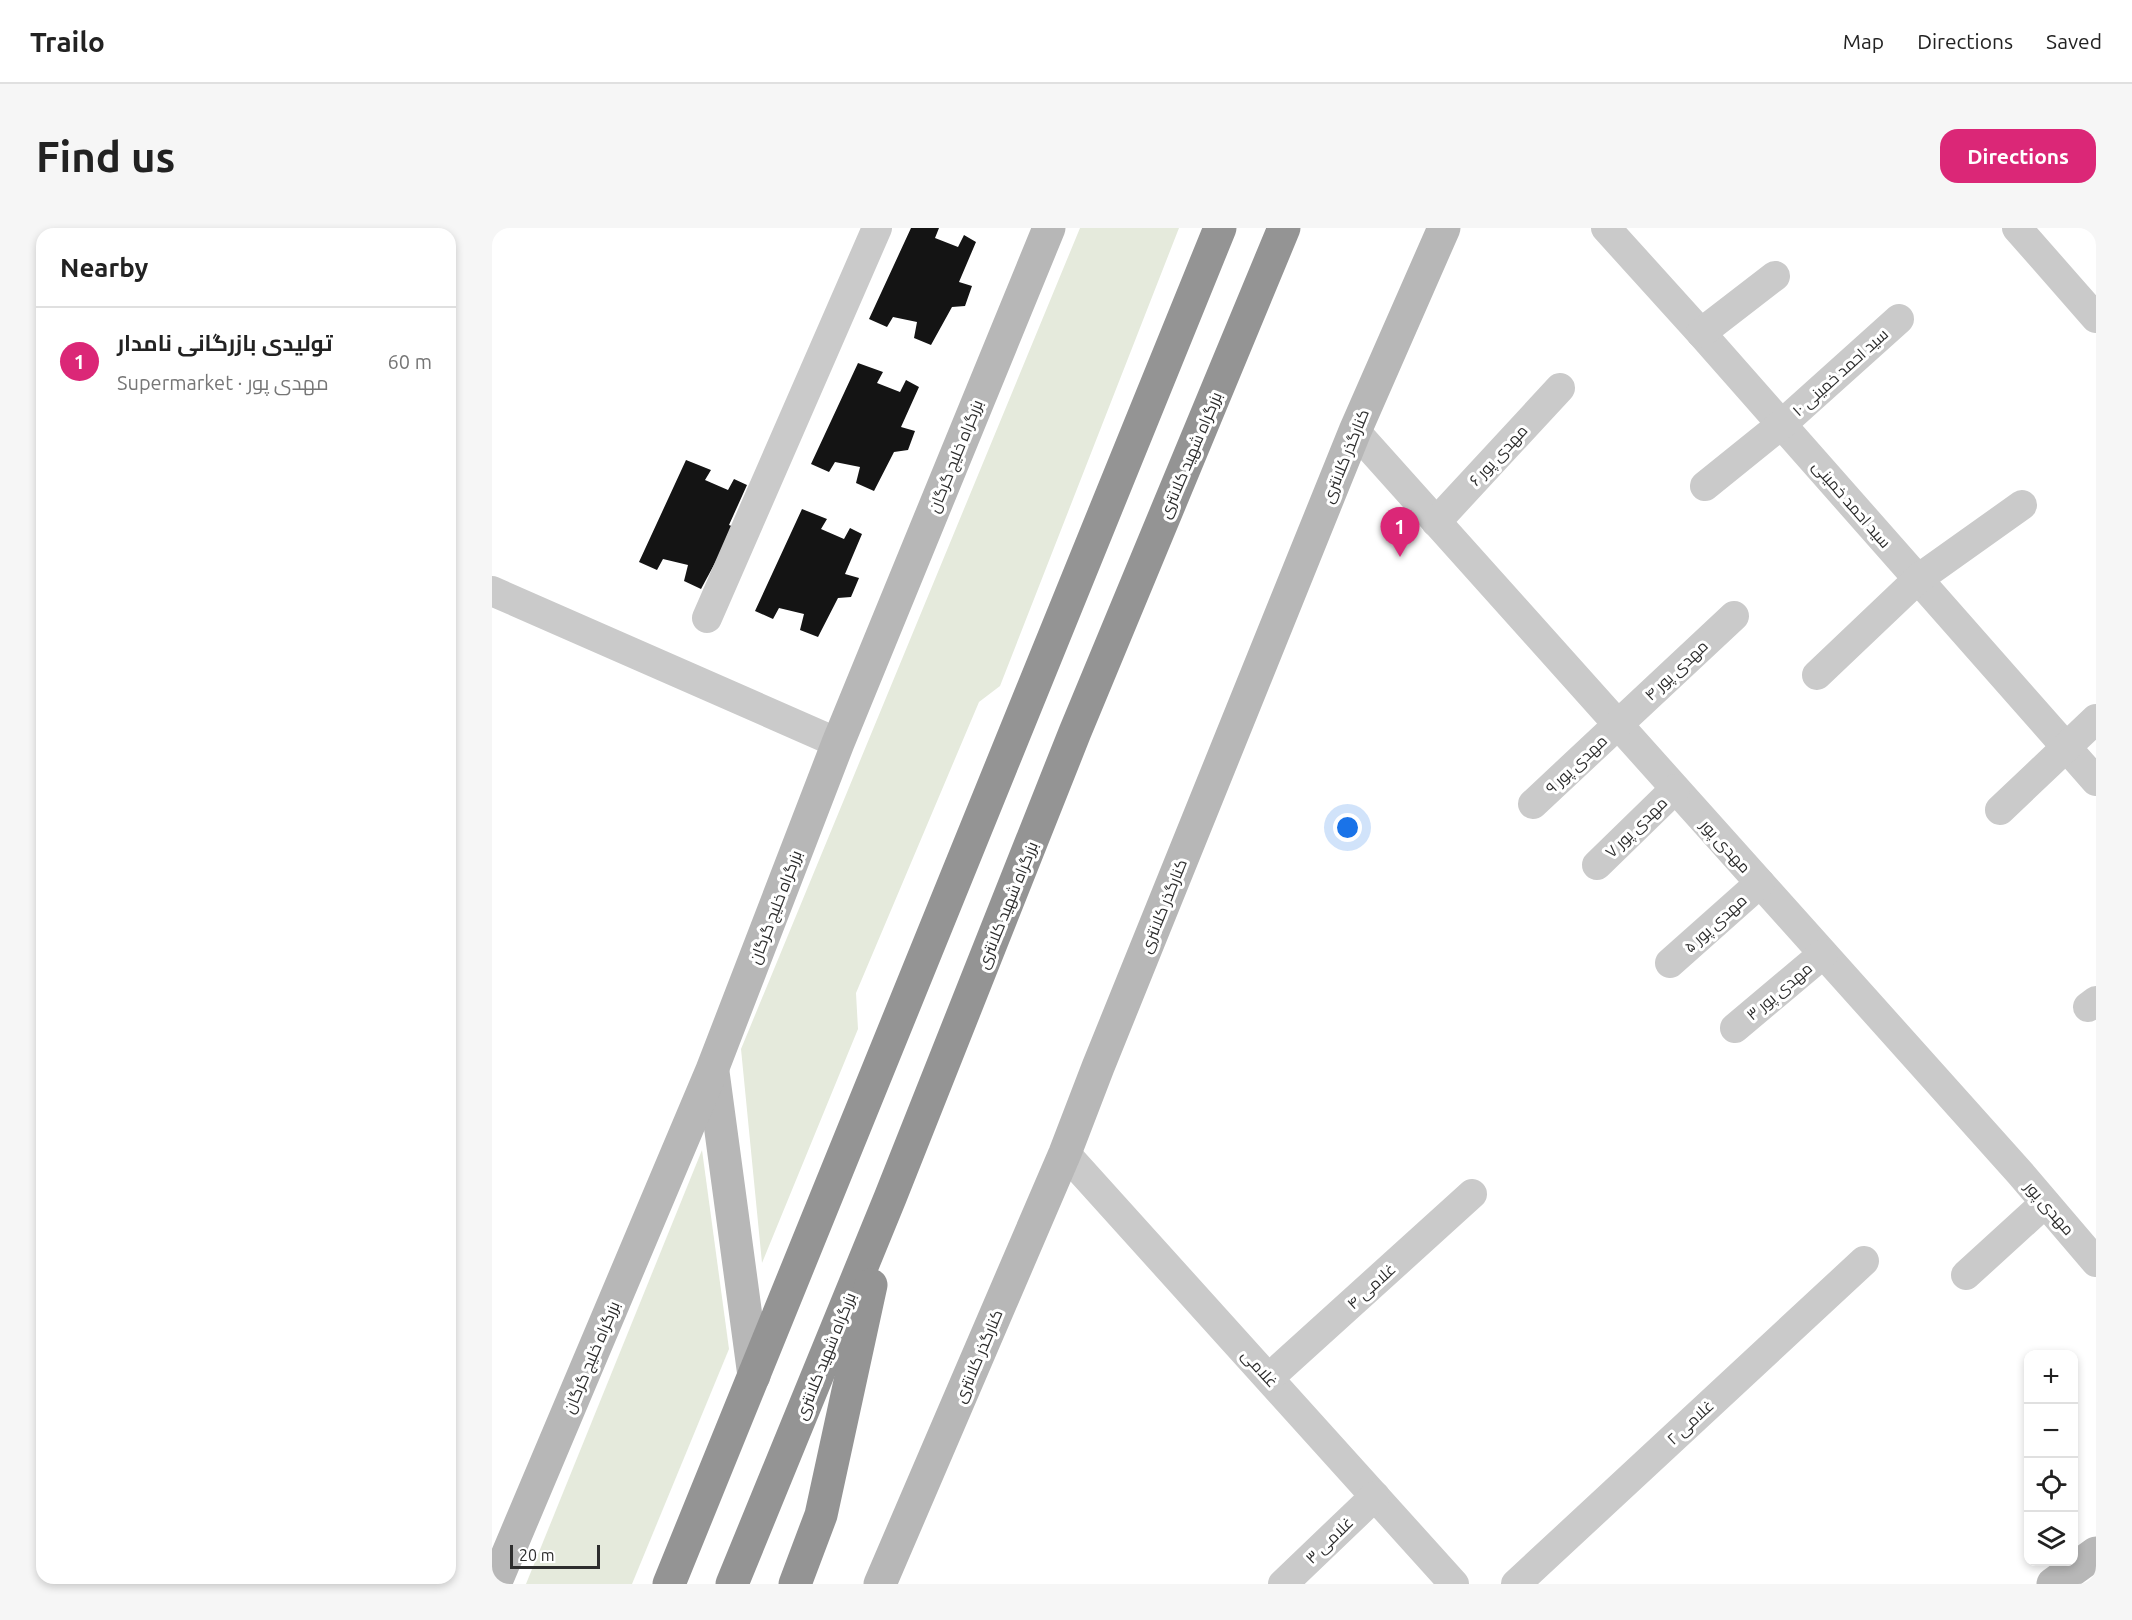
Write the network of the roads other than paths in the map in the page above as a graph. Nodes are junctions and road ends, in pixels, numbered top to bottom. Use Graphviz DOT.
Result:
graph roads {
  1 [pos="877,228"];
  2 [pos="1049,228"];
  3 [pos="1220,228"];
  4 [pos="1284,228"];
  5 [pos="1444,228"];
  6 [pos="1606,228"];
  7 [pos="2017,228"];
  8 [pos="1775,276"];
  9 [pos="2096,318"];
  10 [pos="1899,319"];
  11 [pos="1701,333"];
  12 [pos="1560,388"];
  13 [pos="1782,424"];
  14 [pos="1355,431"];
  15 [pos="1706,486"];
  16 [pos="2022,505"];
  17 [pos="1436,522"];
  18 [pos="1918,579"];
  19 [pos="492,591"];
  20 [pos="1734,616"];
  21 [pos="707,618"];
  22 [pos="1817,675"];
  23 [pos="2096,719"];
  24 [pos="1618,725"];
  25 [pos="837,743"];
  26 [pos="2065,746"];
  27 [pos="2096,781"];
  28 [pos="1675,789"];
  29 [pos="1533,804"];
  30 [pos="2000,810"];
  31 [pos="1597,865"];
  32 [pos="1760,883"];
  33 [pos="1823,954"];
  34 [pos="1670,963"];
  35 [pos="1735,1028"];
  36 [pos="712,1070"];
  37 [pos="1065,1153"];
  38 [pos="1472,1194"];
  39 [pos="890,1198"];
  40 [pos="2045,1203"];
  41 [pos="1864,1261"];
  42 [pos="2096,1262"];
  43 [pos="1966,1275"];
  44 [pos="754,1377"];
  45 [pos="1269,1378"];
  46 [pos="1376,1496"];
  47 [pos="2096,1553"];
  48 [pos="495,1584"];
  49 [pos="669,1584"];
  50 [pos="732,1584"];
  51 [pos="795,1584"];
  52 [pos="880,1584"];
  53 [pos="1283,1584"];
  54 [pos="1454,1584"];
  55 [pos="1516,1584"];
  56 [pos="2053,1584"];
  1 -- 21 [label="street"];
  2 -- 25 [label="main road, بزرگراه خلیج گرگان"];
  3 -- 44 [label="highway"];
  4 -- 39 [label="highway, بزرگراه شهید کلانتری"];
  5 -- 14 [label="main road, کنارگذر کلانتری"];
  6 -- 11 [label="street, سید احمد خمینی"];
  7 -- 9 [label="street"];
  8 -- 11 [label="street"];
  10 -- 13 [label="street, سید احمد خمینی ۱۰"];
  11 -- 13 [label="street, سید احمد خمینی"];
  12 -- 17 [label="street, ۶ مهدی پور"];
  13 -- 15 [label="street, سید احمد خمینی ۱۰"];
  13 -- 18 [label="street, سید احمد خمینی"];
  14 -- 17 [label="street, مهدی پور"];
  14 -- 37 [label="main road, کنارگذر کلانتری"];
  16 -- 18 [label="street"];
  17 -- 24 [label="street, مهدی پور"];
  18 -- 22 [label="street"];
  18 -- 26 [label="street, سید احمد خمینی"];
  19 -- 25 [label="street"];
  20 -- 24 [label="street, ۴ مهدی پور"];
  23 -- 26 [label="street"];
  24 -- 28 [label="street, مهدی پور"];
  24 -- 29 [label="street, ۹ مهدی پور"];
  25 -- 36 [label="main road, بزرگراه خلیج گرگان"];
  26 -- 27 [label="street, سید احمد خمینی"];
  26 -- 30 [label="street"];
  28 -- 31 [label="street, ۷ مهدی پور"];
  28 -- 32 [label="street, مهدی پور"];
  32 -- 33 [label="street, مهدی پور"];
  32 -- 34 [label="street, ۵ مهدی پور"];
  33 -- 35 [label="street, ۳ مهدی پور"];
  33 -- 40 [label="street, مهدی پور"];
  36 -- 44 [label="main road"];
  36 -- 48 [label="main road, بزرگراه خلیج گرگان"];
  37 -- 45 [label="street, غلامی"];
  37 -- 52 [label="main road, کنارگذر کلانتری"];
  38 -- 45 [label="street, غلامی ۴"];
  39 -- 50 [label="highway, بزرگراه شهید کلانتری"];
  39 -- 51 [label="highway"];
  40 -- 42 [label="street, مهدی پور"];
  40 -- 43 [label="street"];
  41 -- 55 [label="street, غلامی ۲"];
  44 -- 49 [label="highway"];
  45 -- 46 [label="street, غلامی"];
  46 -- 53 [label="street, غلامی ۳"];
  46 -- 54 [label="street, غلامی"];
  47 -- 56 [label="main road"];
}
